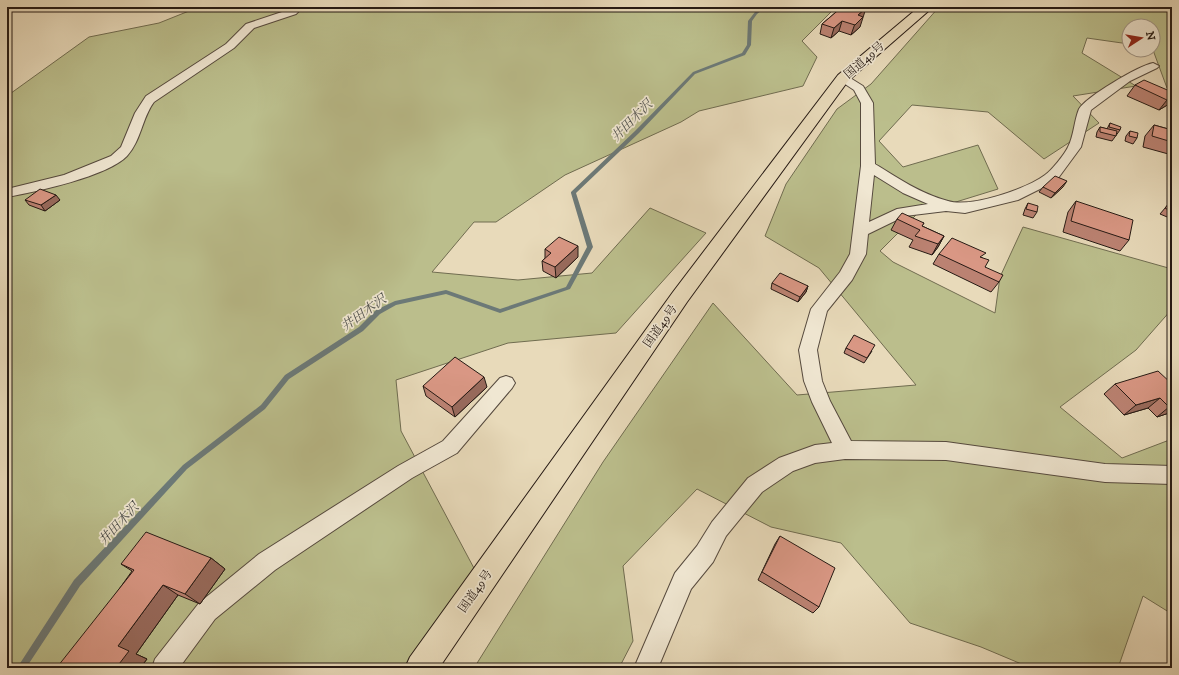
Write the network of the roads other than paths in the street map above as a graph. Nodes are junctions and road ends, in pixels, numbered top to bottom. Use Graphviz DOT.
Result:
graph roads {
  1 [pos="298,7"];
  2 [pos="927,7"];
  3 [pos="1153,66"];
  4 [pos="843,78"];
  5 [pos="868,166"];
  6 [pos="7,193"];
  7 [pos="946,206"];
  8 [pos="860,232"];
  9 [pos="506,383"];
  10 [pos="845,450"];
  11 [pos="1172,475"];
  12 [pos="164,668"];
  13 [pos="421,668"];
  14 [pos="646,668"];
  1 -- 6 [label="street"];
  2 -- 4 [label="highway, 国道49号"];
  3 -- 7 [label="street"];
  4 -- 5 [label="street"];
  4 -- 13 [label="highway, 国道49号"];
  5 -- 7 [label="street"];
  5 -- 8 [label="street"];
  7 -- 8 [label="street"];
  8 -- 10 [label="street"];
  9 -- 12 [label="street"];
  10 -- 11 [label="street"];
  10 -- 14 [label="street"];
}
